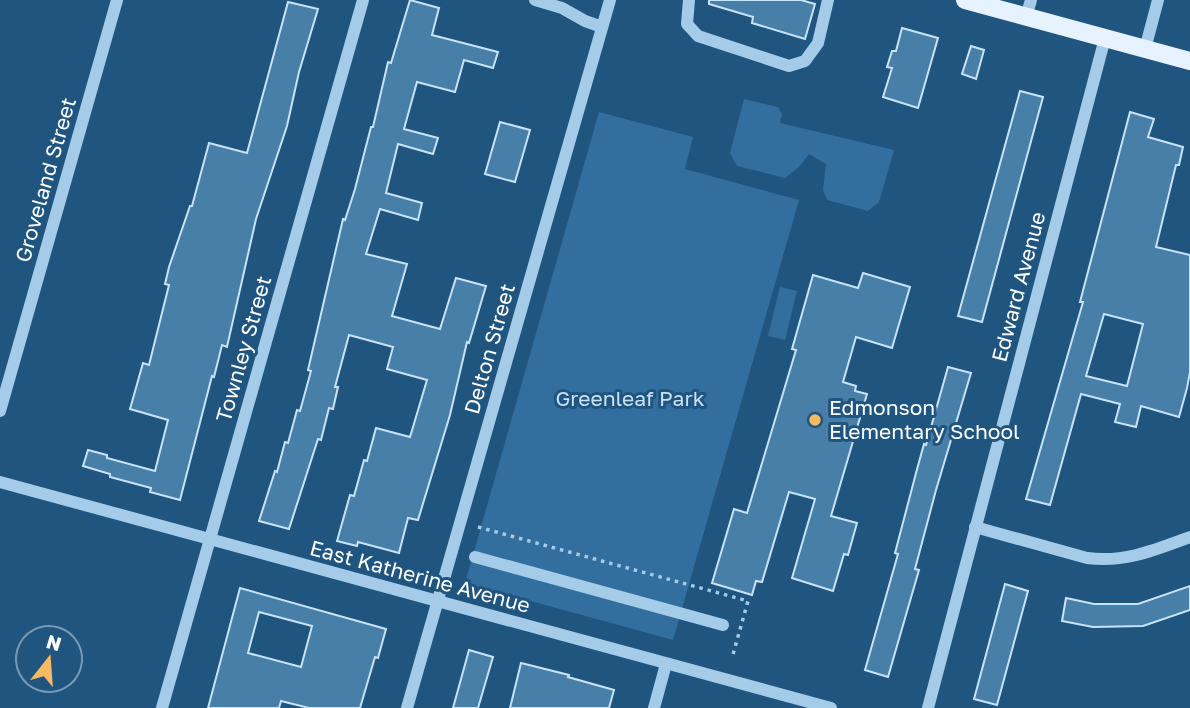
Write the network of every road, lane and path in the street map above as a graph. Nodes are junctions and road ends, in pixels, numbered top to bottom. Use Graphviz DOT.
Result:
graph roads {
  1 [pos="117,0"];
  2 [pos="363,0"];
  3 [pos="536,0"];
  4 [pos="610,0"];
  5 [pos="689,0"];
  6 [pos="828,0"];
  7 [pos="1158,0"];
  8 [pos="972,1"];
  9 [pos="563,4"];
  10 [pos="1028,9"];
  11 [pos="602,27"];
  12 [pos="1105,38"];
  13 [pos="1145,49"];
  14 [pos="1190,61"];
  15 [pos="0,411"];
  16 [pos="0,482"];
  17 [pos="478,527"];
  18 [pos="975,527"];
  19 [pos="1190,537"];
  20 [pos="210,540"];
  21 [pos="475,557"];
  22 [pos="439,601"];
  23 [pos="723,625"];
  24 [pos="732,658"];
  25 [pos="666,664"];
  26 [pos="162,708"];
  27 [pos="407,708"];
  28 [pos="654,708"];
  29 [pos="831,708"];
  30 [pos="928,708"];
  1 -- 15 [label="street, Groveland Street"];
  2 -- 20 [label="street, Townley Street"];
  3 -- 9 [label="street"];
  4 -- 11 [label="street, Delton Street"];
  5 -- 6 [label="street"];
  7 -- 13 [label="street"];
  8 -- 10 [label="main road"];
  9 -- 11 [label="street"];
  10 -- 12 [label="main road"];
  11 -- 22 [label="street, Delton Street"];
  12 -- 13 [label="main road"];
  12 -- 18 [label="street, Edward Avenue"];
  13 -- 14 [label="main road"];
  16 -- 20 [label="street, East Katherine Avenue"];
  17 -- 24 [label="path"];
  18 -- 19 [label="street"];
  18 -- 30 [label="street, Edward Avenue"];
  20 -- 22 [label="street, East Katherine Avenue"];
  20 -- 26 [label="street, Townley Street"];
  21 -- 23 [label="street"];
  22 -- 25 [label="street, East Katherine Avenue"];
  22 -- 27 [label="street, Delton Street"];
  25 -- 28 [label="street"];
  25 -- 29 [label="street, East Katherine Avenue"];
}
